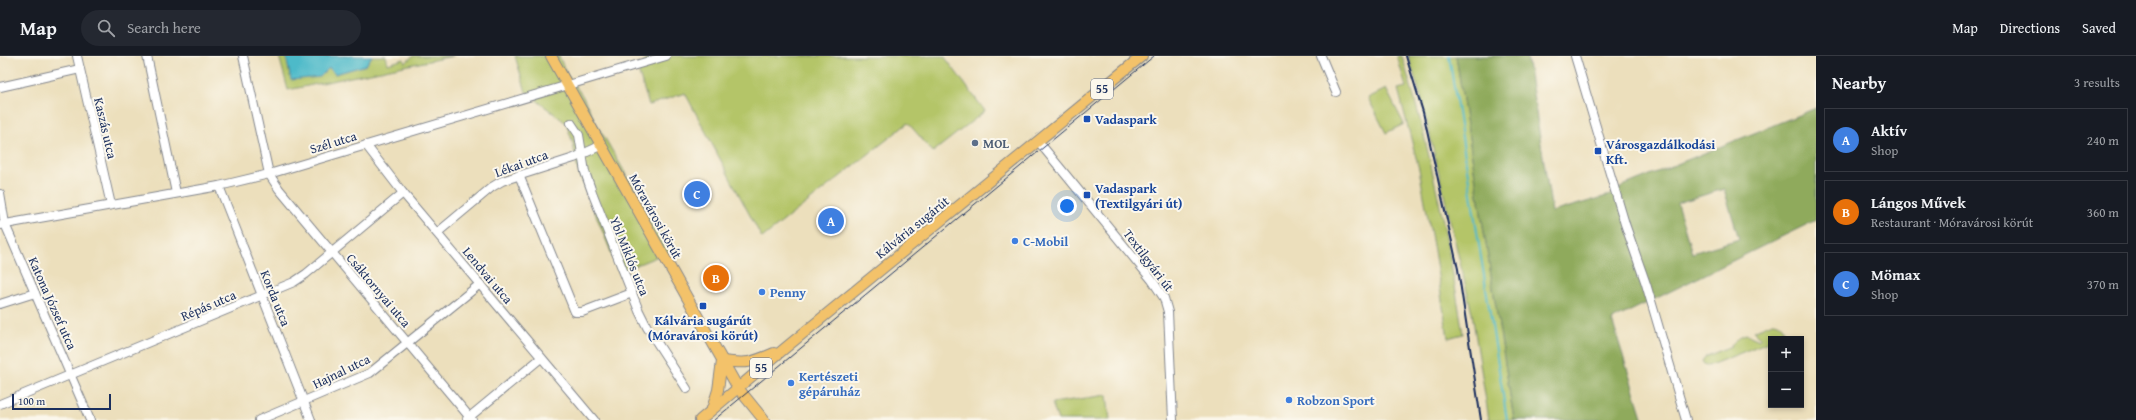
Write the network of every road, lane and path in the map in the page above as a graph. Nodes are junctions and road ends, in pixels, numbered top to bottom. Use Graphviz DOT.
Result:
graph roads {
  1 [pos="78,56"];
  2 [pos="147,56"];
  3 [pos="243,56"];
  4 [pos="551,56"];
  5 [pos="666,56"];
  6 [pos="1142,56"];
  7 [pos="1321,56"];
  8 [pos="1575,56"];
  9 [pos="80,69"];
  10 [pos="567,85"];
  11 [pos="0,87"];
  12 [pos="1336,92"];
  13 [pos="571,124"];
  14 [pos="1038,141"];
  15 [pos="366,145"];
  16 [pos="602,145"];
  17 [pos="583,155"];
  18 [pos="269,174"];
  19 [pos="519,175"];
  20 [pos="219,186"];
  21 [pos="176,193"];
  22 [pos="403,193"];
  23 [pos="0,194"];
  24 [pos="111,205"];
  25 [pos="3,225"];
  26 [pos="437,233"];
  27 [pos="332,253"];
  28 [pos="480,284"];
  29 [pos="35,293"];
  30 [pos="632,293"];
  31 [pos="262,295"];
  32 [pos="0,304"];
  33 [pos="408,344"];
  34 [pos="784,349"];
  35 [pos="541,358"];
  36 [pos="722,361"];
  37 [pos="71,375"];
  38 [pos="738,388"];
  39 [pos="687,389"];
  40 [pos="304,402"];
  41 [pos="0,404"];
  42 [pos="711,411"];
  43 [pos="469,419"];
  44 [pos="90,420"];
  45 [pos="259,420"];
  46 [pos="311,420"];
  47 [pos="594,420"];
  48 [pos="700,420"];
  49 [pos="764,420"];
  50 [pos="1173,420"];
  51 [pos="1686,420"];
  1 -- 9 [label="street, Kaszás utca"];
  2 -- 21 [label="street"];
  3 -- 18 [label="street"];
  4 -- 10 [label="main road, Móravárosi körút"];
  5 -- 10 [label="street, Szél utca"];
  6 -- 14 [label="main road, Kálvária sugárút / 55"];
  7 -- 12 [label="street"];
  8 -- 51 [label="street"];
  9 -- 11 [label="street"];
  9 -- 24 [label="street, Kaszás utca"];
  10 -- 15 [label="street, Szél utca"];
  10 -- 16 [label="main road, Móravárosi körút"];
  13 -- 17 [label="street, Ybl Miklós utca"];
  14 -- 34 [label="main road, Kálvária sugárút / 55"];
  14 -- 50 [label="street, Textilgyári út"];
  15 -- 18 [label="street, Szél utca"];
  15 -- 22 [label="street, Lendvai utca"];
  16 -- 17 [label="street, Lékai utca"];
  16 -- 36 [label="main road, Móravárosi körút"];
  17 -- 19 [label="street, Lékai utca"];
  17 -- 30 [label="street, Ybl Miklós utca"];
  18 -- 20 [label="street, Szél utca"];
  18 -- 27 [label="street, Csáktornyai utca"];
  19 -- 26 [label="street, Lékai utca"];
  19 -- 30 [label="street"];
  20 -- 21 [label="street, Szél utca"];
  20 -- 31 [label="street, Korda utca"];
  21 -- 24 [label="street, Szél utca"];
  22 -- 26 [label="street, Lendvai utca"];
  22 -- 27 [label="street, Répás utca"];
  23 -- 25 [label="street, Katona József utca"];
  24 -- 25 [label="street, Szél utca"];
  25 -- 29 [label="street, Katona József utca"];
  26 -- 28 [label="street, Lendvai utca"];
  27 -- 31 [label="street, Répás utca"];
  27 -- 33 [label="street, Csáktornyai utca"];
  28 -- 33 [label="street, Hajnal utca"];
  28 -- 35 [label="street, Lendvai utca"];
  29 -- 32 [label="street"];
  29 -- 37 [label="street, Katona József utca"];
  30 -- 39 [label="street, Ybl Miklós utca"];
  31 -- 37 [label="street, Répás utca"];
  31 -- 40 [label="street, Korda utca"];
  33 -- 40 [label="street, Hajnal utca"];
  33 -- 43 [label="street, Csáktornyai utca"];
  34 -- 36 [label="main road"];
  34 -- 38 [label="main road, Kálvária sugárút / 55"];
  35 -- 43 [label="street"];
  35 -- 47 [label="street, Lendvai utca"];
  36 -- 38 [label="main road, Móravárosi körút"];
  36 -- 42 [label="main road"];
  37 -- 41 [label="street, Répás utca"];
  37 -- 44 [label="street, Katona József utca"];
  38 -- 42 [label="main road, Kálvária sugárút / 55"];
  38 -- 49 [label="main road, Móravárosi körút"];
  40 -- 45 [label="street, Hajnal utca"];
  40 -- 46 [label="street, Korda utca"];
  42 -- 48 [label="main road, Kálvária sugárút / 55"];
}
